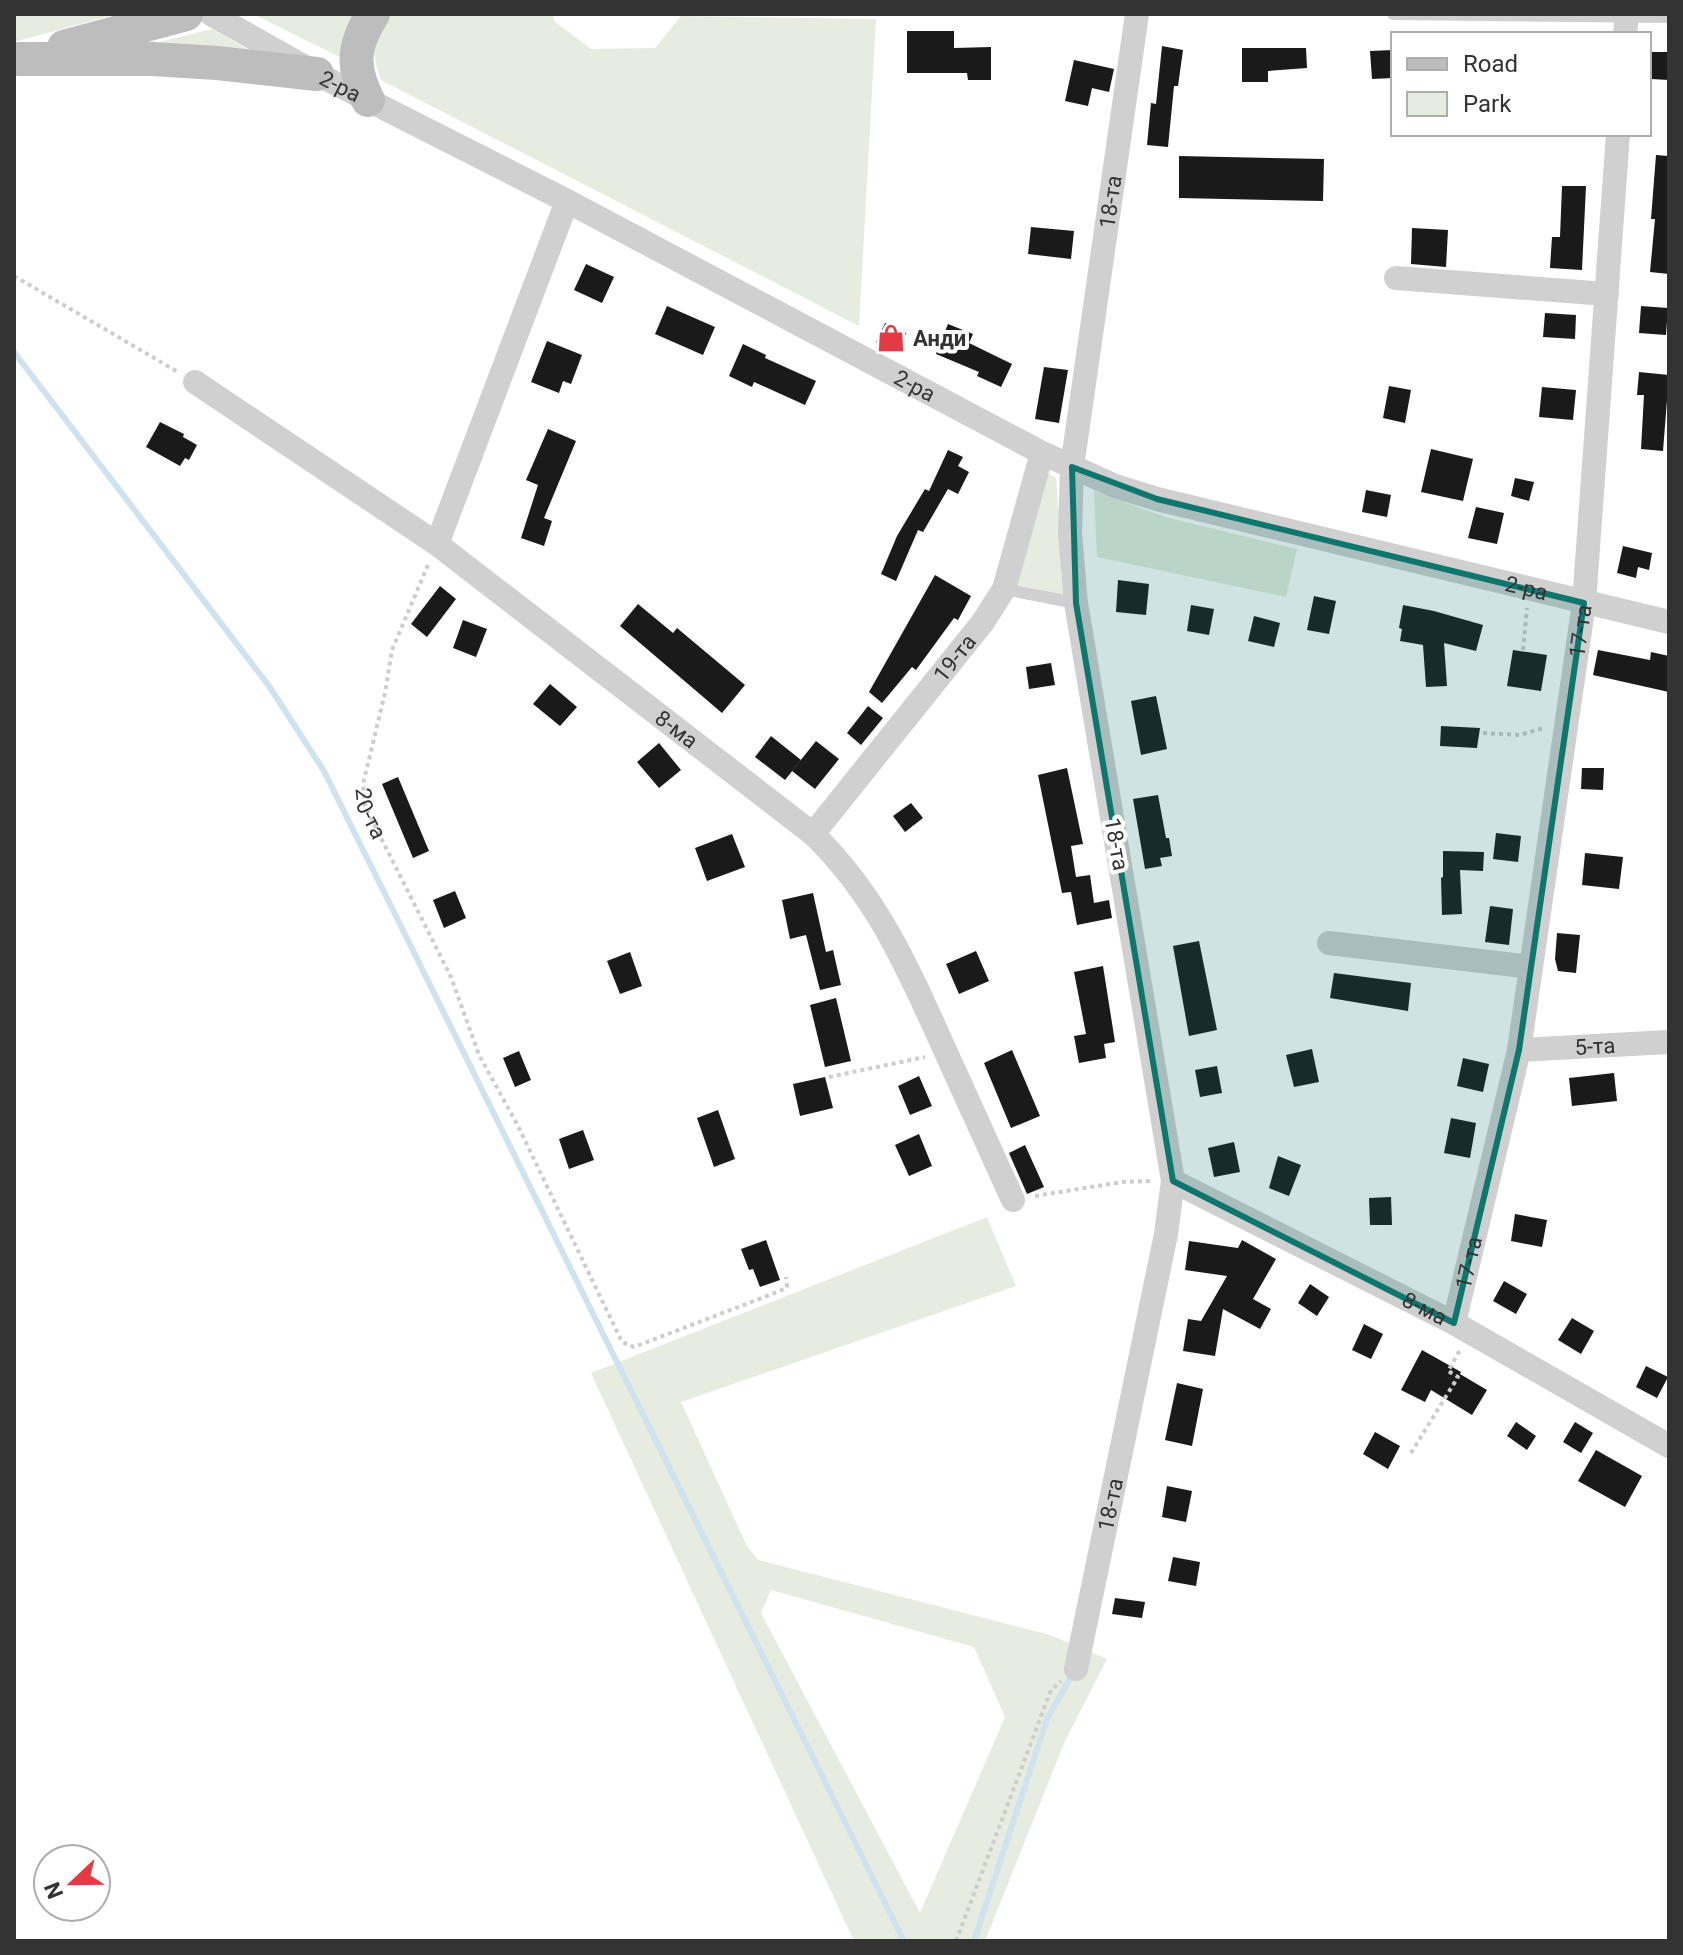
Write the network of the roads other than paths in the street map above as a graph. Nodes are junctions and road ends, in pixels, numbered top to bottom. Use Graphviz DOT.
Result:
graph roads {
  1 [pos="186,14"];
  2 [pos="211,14"];
  3 [pos="373,14"];
  4 [pos="1137,14"];
  5 [pos="1393,14"];
  6 [pos="1669,17"];
  7 [pos="1626,22"];
  8 [pos="17,60"];
  9 [pos="317,74"];
  10 [pos="368,100"];
  11 [pos="1618,136"];
  12 [pos="567,201"];
  13 [pos="1396,278"];
  14 [pos="1607,294"];
  15 [pos="195,382"];
  16 [pos="1042,453"];
  17 [pos="1072,467"];
  18 [pos="437,544"];
  19 [pos="1004,589"];
  20 [pos="1076,603"];
  21 [pos="1584,603"];
  22 [pos="1669,622"];
  23 [pos="813,834"];
  24 [pos="1329,943"];
  25 [pos="1531,967"];
  26 [pos="1669,1042"];
  27 [pos="1519,1050"];
  28 [pos="1173,1181"];
  29 [pos="1013,1200"];
  30 [pos="1461,1327"];
  31 [pos="1669,1446"];
  32 [pos="1076,1669"];
  1 -- 8 [label="main road"];
  2 -- 9 [label="street, 2-ра"];
  3 -- 10 [label="main road"];
  4 -- 17 [label="street, 18-та"];
  5 -- 7 [label="lane"];
  6 -- 7 [label="lane"];
  8 -- 9 [label="main road"];
  9 -- 10 [label="street, 2-ра"];
  10 -- 12 [label="street, 2-ра"];
  11 -- 14 [label="street, 17-та"];
  12 -- 16 [label="street, 2-ра"];
  12 -- 18 [label="street"];
  13 -- 14 [label="street"];
  14 -- 21 [label="street, 17-та"];
  15 -- 18 [label="street, 8-ма"];
  16 -- 17 [label="street, 2-ра"];
  16 -- 19 [label="street, 19-та"];
  17 -- 20 [label="street, 18-та"];
  17 -- 21 [label="street, 2-ра"];
  18 -- 23 [label="street, 8-ма"];
  19 -- 20 [label="lane"];
  19 -- 23 [label="street, 19-та"];
  20 -- 28 [label="street, 18-та"];
  21 -- 22 [label="street, 2-ра"];
  21 -- 25 [label="street, 17-та"];
  23 -- 29 [label="street, 8-ма"];
  24 -- 25 [label="street"];
  25 -- 27 [label="street, 17-та"];
  26 -- 27 [label="street, 5-та"];
  27 -- 30 [label="street, 17-та"];
  28 -- 30 [label="street, 8-ма"];
  28 -- 32 [label="street, 18-та"];
  30 -- 31 [label="street, 8-ма"];
}
